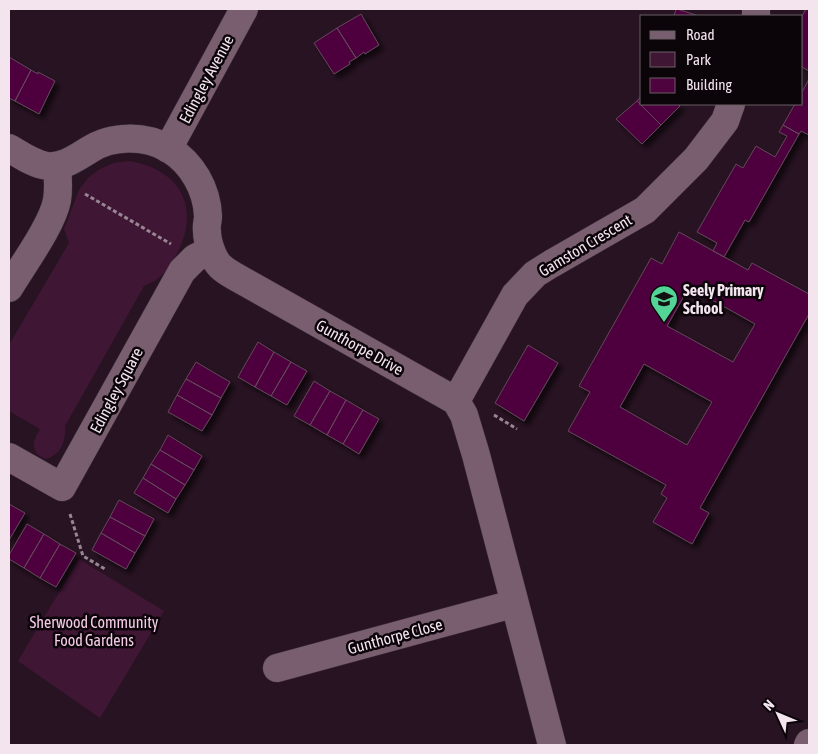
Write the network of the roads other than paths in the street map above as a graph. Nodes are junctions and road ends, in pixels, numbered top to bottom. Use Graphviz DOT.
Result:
graph roads {
  1 [pos="244,9"];
  2 [pos="731,105"];
  3 [pos="9,148"];
  4 [pos="168,149"];
  5 [pos="58,178"];
  6 [pos="203,254"];
  7 [pos="9,288"];
  8 [pos="456,401"];
  9 [pos="9,457"];
  10 [pos="513,604"];
  11 [pos="277,668"];
  12 [pos="552,745"];
  1 -- 4 [label="street, Edingley Avenue"];
  2 -- 8 [label="street, Gamston Crescent"];
  3 -- 5 [label="street"];
  4 -- 5 [label="street, Gunthorpe Drive"];
  4 -- 6 [label="street, Gunthorpe Drive"];
  5 -- 7 [label="street"];
  6 -- 8 [label="street, Gunthorpe Drive"];
  6 -- 9 [label="street, Edingley Square"];
  8 -- 10 [label="street"];
  10 -- 11 [label="street, Gunthorpe Close"];
  10 -- 12 [label="street"];
}
